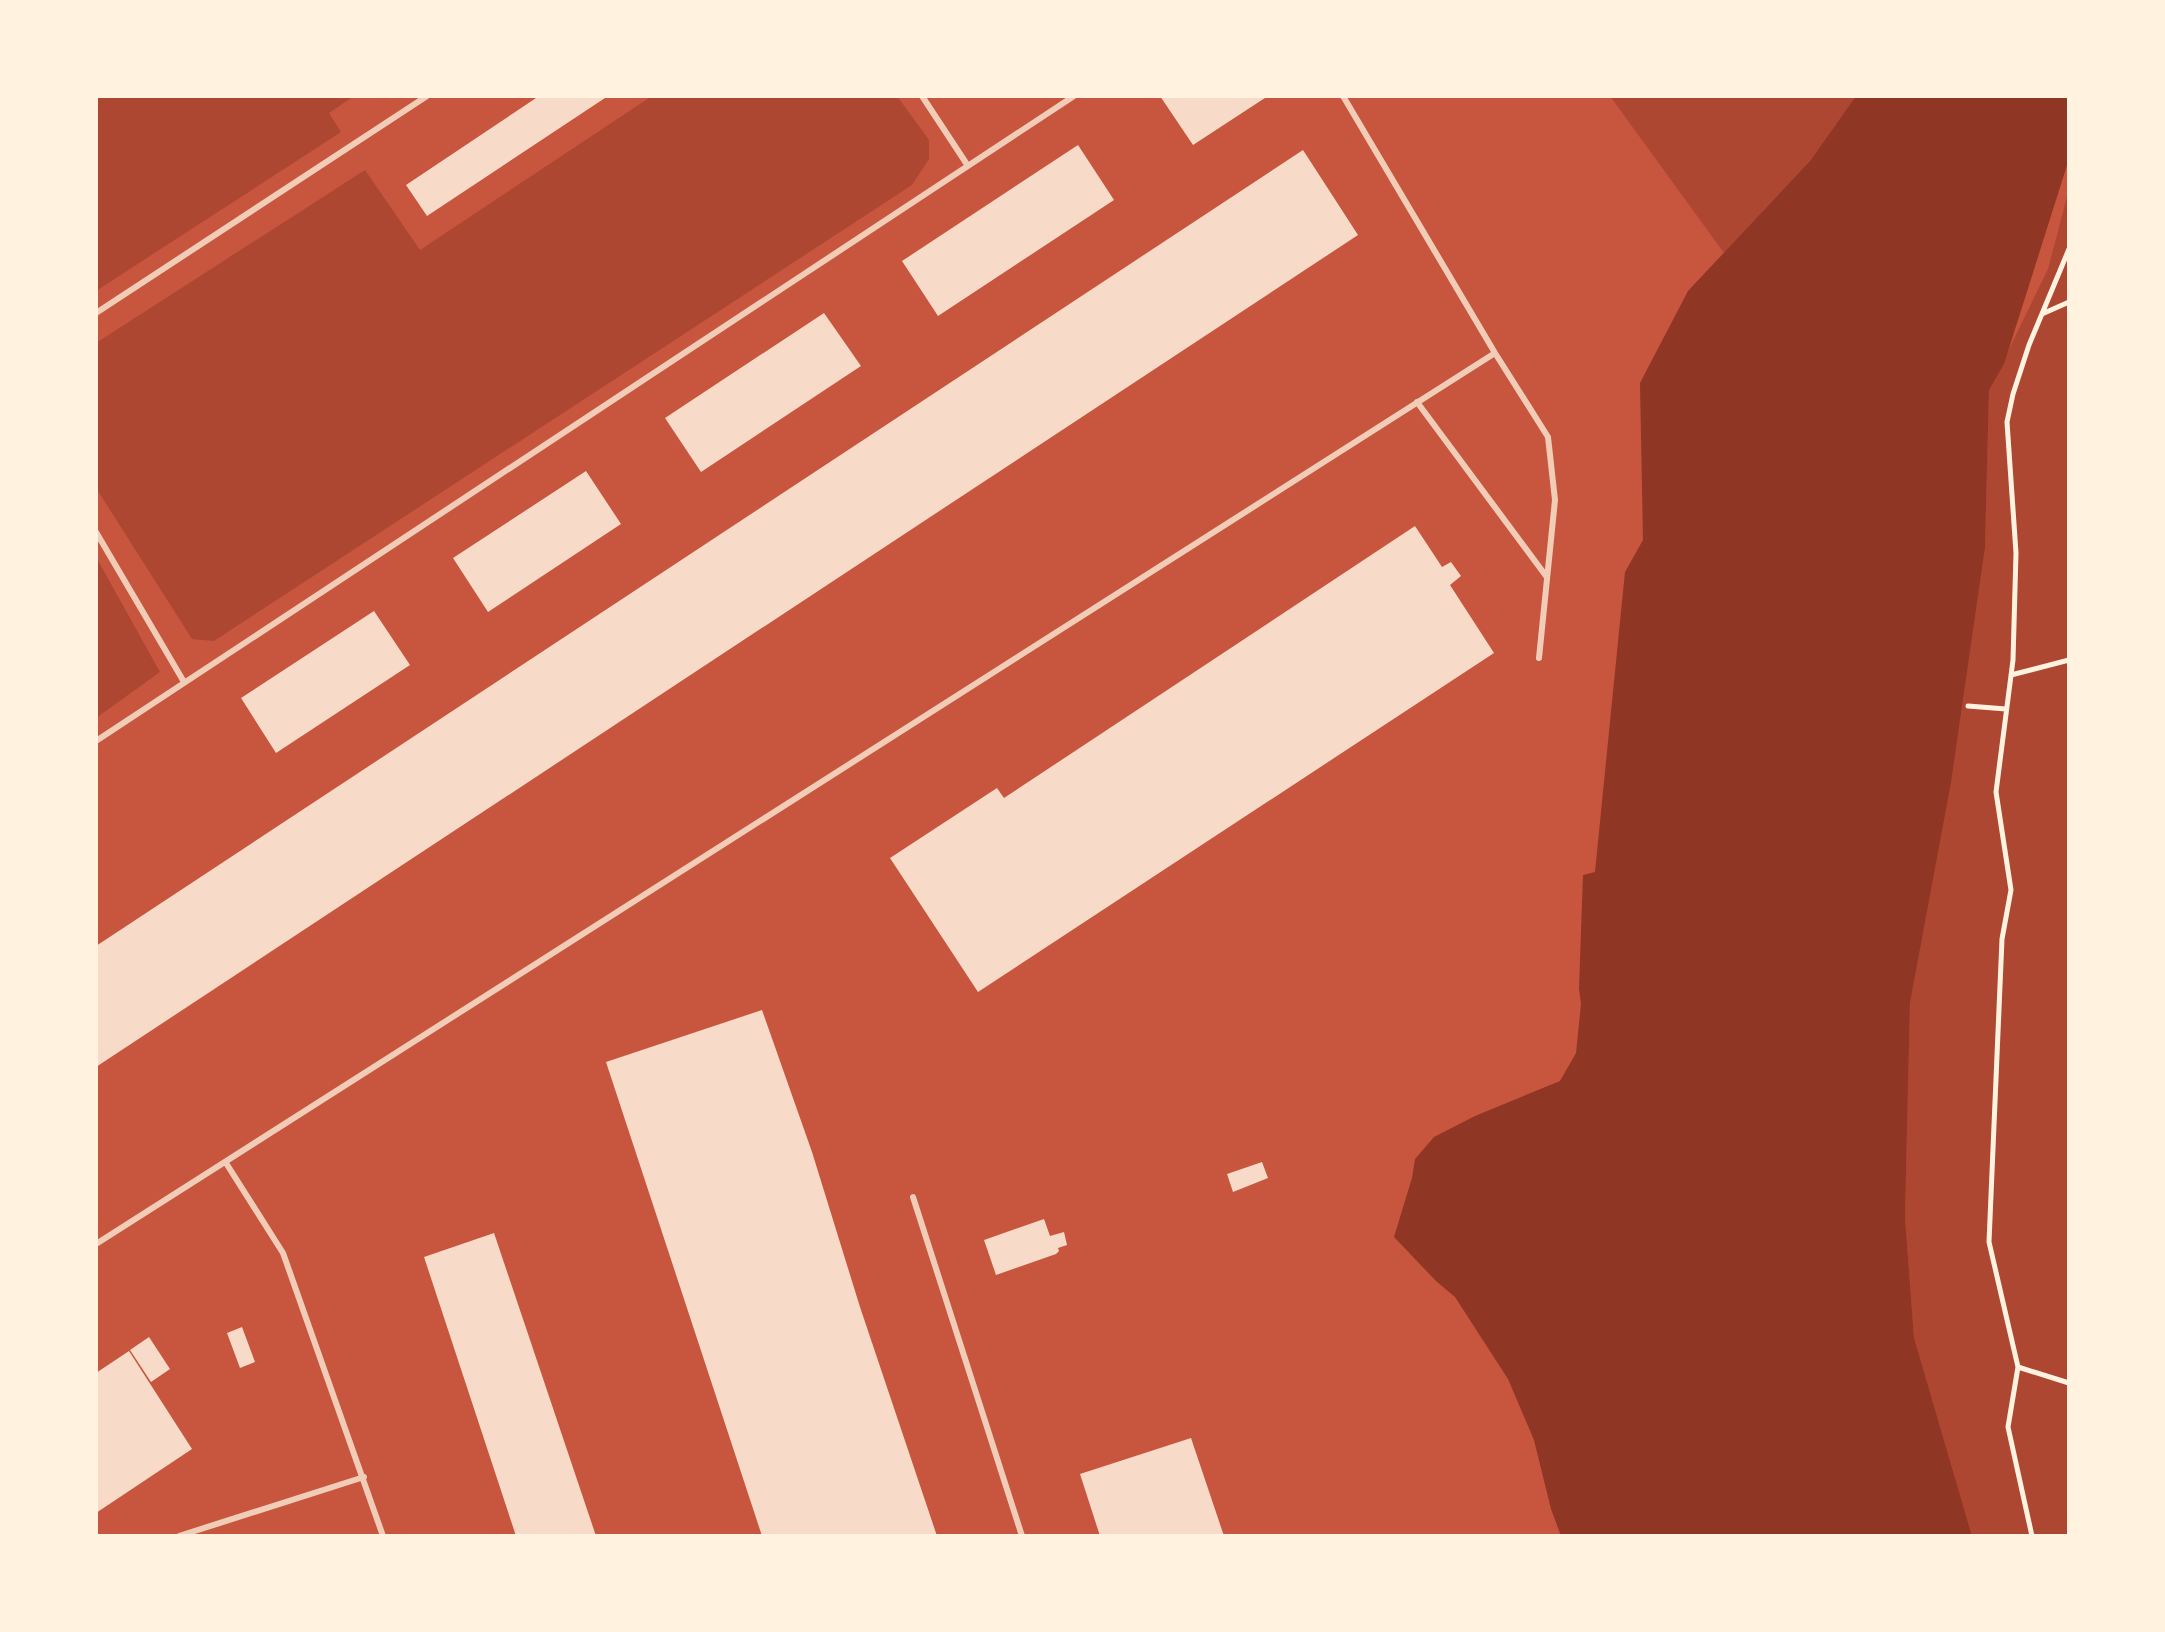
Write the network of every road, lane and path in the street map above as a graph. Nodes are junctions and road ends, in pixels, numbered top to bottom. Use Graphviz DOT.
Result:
graph roads {
  1 [pos="427,96"];
  2 [pos="922,96"];
  3 [pos="1074,96"];
  4 [pos="1343,96"];
  5 [pos="968,166"];
  6 [pos="2069,249"];
  7 [pos="2069,302"];
  8 [pos="96,313"];
  9 [pos="2041,314"];
  10 [pos="1495,353"];
  11 [pos="1417,402"];
  12 [pos="96,532"];
  13 [pos="1547,577"];
  14 [pos="1539,658"];
  15 [pos="2069,660"];
  16 [pos="2011,675"];
  17 [pos="184,682"];
  18 [pos="1968,706"];
  19 [pos="2006,709"];
  20 [pos="96,741"];
  21 [pos="226,1163"];
  22 [pos="913,1197"];
  23 [pos="96,1244"];
  24 [pos="2018,1367"];
  25 [pos="2069,1383"];
  26 [pos="364,1477"];
  27 [pos="179,1536"];
  28 [pos="383,1536"];
  29 [pos="1022,1536"];
  30 [pos="2032,1536"];
  1 -- 8 [label="lane"];
  2 -- 5 [label="lane"];
  3 -- 5 [label="lane"];
  4 -- 10 [label="lane"];
  5 -- 17 [label="lane"];
  6 -- 9 [label="path"];
  7 -- 9 [label="path"];
  9 -- 16 [label="path"];
  10 -- 11 [label="lane"];
  10 -- 13 [label="lane"];
  11 -- 13 [label="lane"];
  11 -- 21 [label="lane"];
  12 -- 17 [label="lane"];
  13 -- 14 [label="lane"];
  15 -- 16 [label="path"];
  16 -- 19 [label="path"];
  17 -- 20 [label="lane"];
  18 -- 19 [label="path"];
  19 -- 24 [label="path"];
  21 -- 23 [label="lane"];
  21 -- 26 [label="lane"];
  22 -- 29 [label="lane"];
  24 -- 25 [label="path"];
  24 -- 30 [label="path"];
  26 -- 27 [label="lane"];
  26 -- 28 [label="lane"];
}
